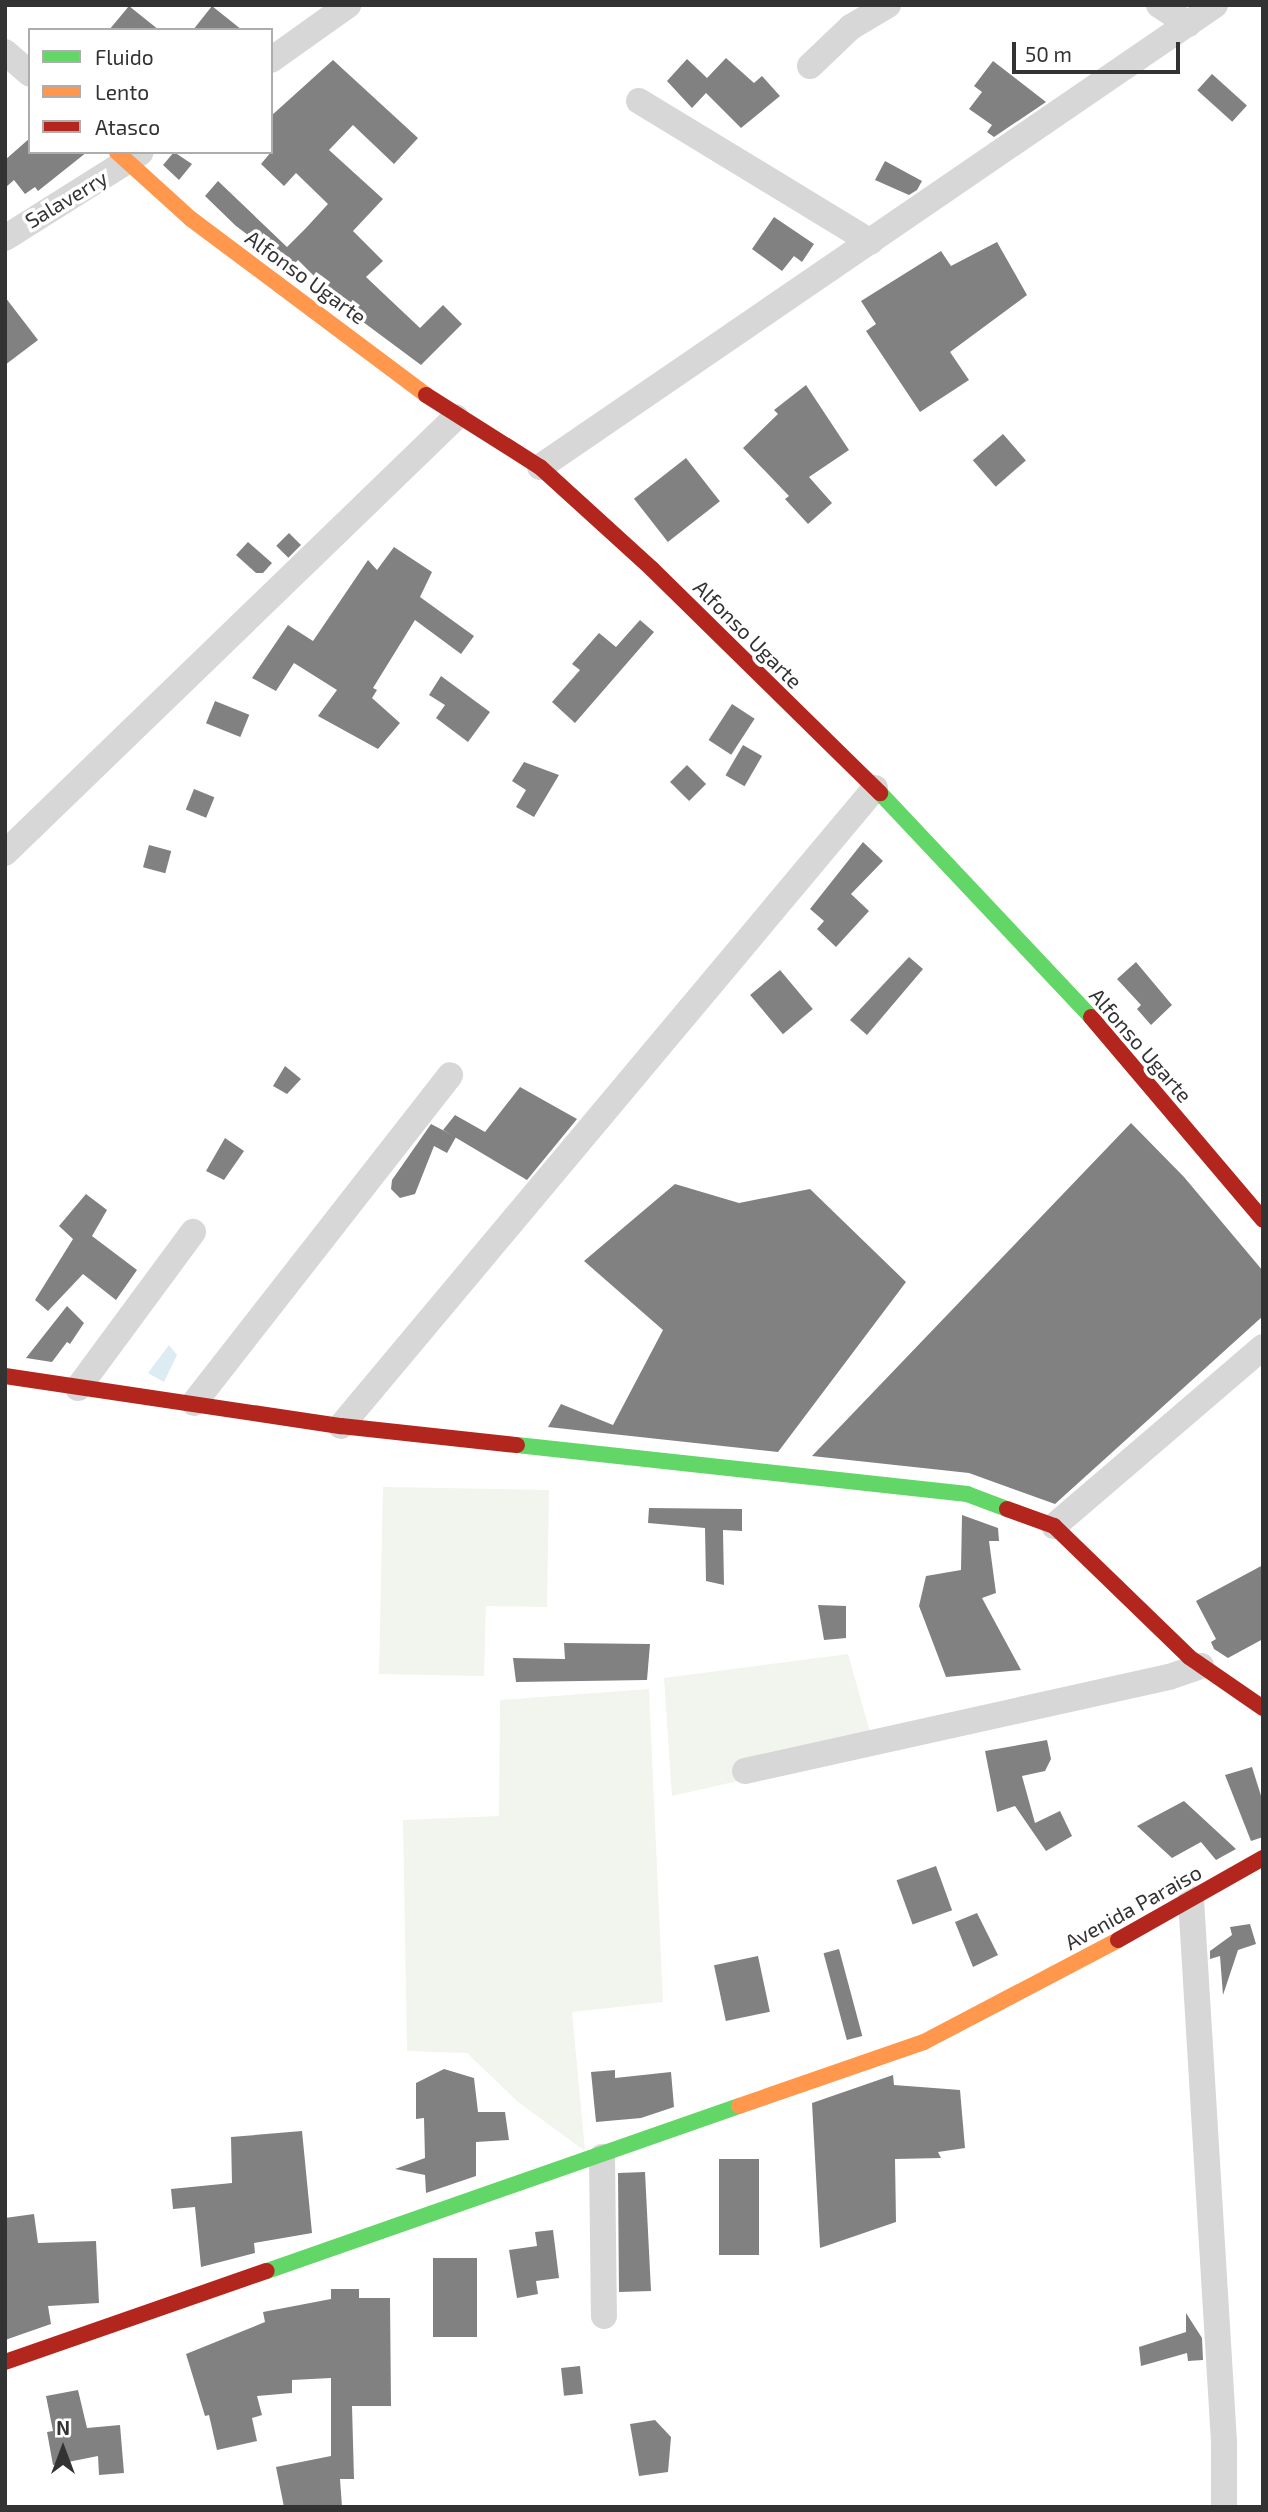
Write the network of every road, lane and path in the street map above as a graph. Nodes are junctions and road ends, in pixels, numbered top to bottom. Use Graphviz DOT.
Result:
graph roads {
  1 [pos="348,5"];
  2 [pos="888,5"];
  3 [pos="1159,5"];
  4 [pos="1215,5"];
  5 [pos="1188,24"];
  6 [pos="5,52"];
  7 [pos="273,59"];
  8 [pos="810,66"];
  9 [pos="28,72"];
  10 [pos="639,101"];
  11 [pos="129,155"];
  12 [pos="5,238"];
  13 [pos="871,242"];
  14 [pos="456,416"];
  15 [pos="540,467"];
  16 [pos="874,788"];
  17 [pos="5,853"];
  18 [pos="450,1074"];
  19 [pos="1263,1220"];
  20 [pos="193,1232"];
  21 [pos="1263,1347"];
  22 [pos="5,1376"];
  23 [pos="78,1388"];
  24 [pos="194,1403"];
  25 [pos="341,1426"];
  26 [pos="1054,1526"];
  27 [pos="1201,1666"];
  28 [pos="1263,1708"];
  29 [pos="745,1771"];
  30 [pos="1263,1858"];
  31 [pos="1191,1899"];
  32 [pos="602,2157"];
  33 [pos="604,2316"];
  34 [pos="5,2362"];
  35 [pos="1224,2507"];
  1 -- 7 [label="street"];
  2 -- 8 [label="street"];
  3 -- 5 [label="street"];
  4 -- 5 [label="street"];
  5 -- 13 [label="street"];
  6 -- 9 [label="street"];
  10 -- 13 [label="street"];
  11 -- 12 [label="street, Salaverry"];
  11 -- 14 [label="street, Alfonso Ugarte"];
  13 -- 15 [label="street"];
  14 -- 15 [label="street, Alfonso Ugarte"];
  14 -- 17 [label="street"];
  15 -- 16 [label="street, Alfonso Ugarte"];
  16 -- 19 [label="street, Alfonso Ugarte"];
  16 -- 25 [label="street"];
  18 -- 24 [label="street"];
  20 -- 23 [label="street"];
  21 -- 26 [label="street"];
  22 -- 23 [label="street"];
  23 -- 24 [label="street"];
  24 -- 25 [label="street"];
  25 -- 26 [label="street"];
  26 -- 27 [label="street"];
  27 -- 28 [label="street"];
  27 -- 29 [label="street"];
  30 -- 31 [label="street, Avenida Paraiso"];
  31 -- 32 [label="street, Avenida Paraiso"];
  31 -- 35 [label="street"];
  32 -- 33 [label="street"];
  32 -- 34 [label="street, Avenida Paraiso"];
}
